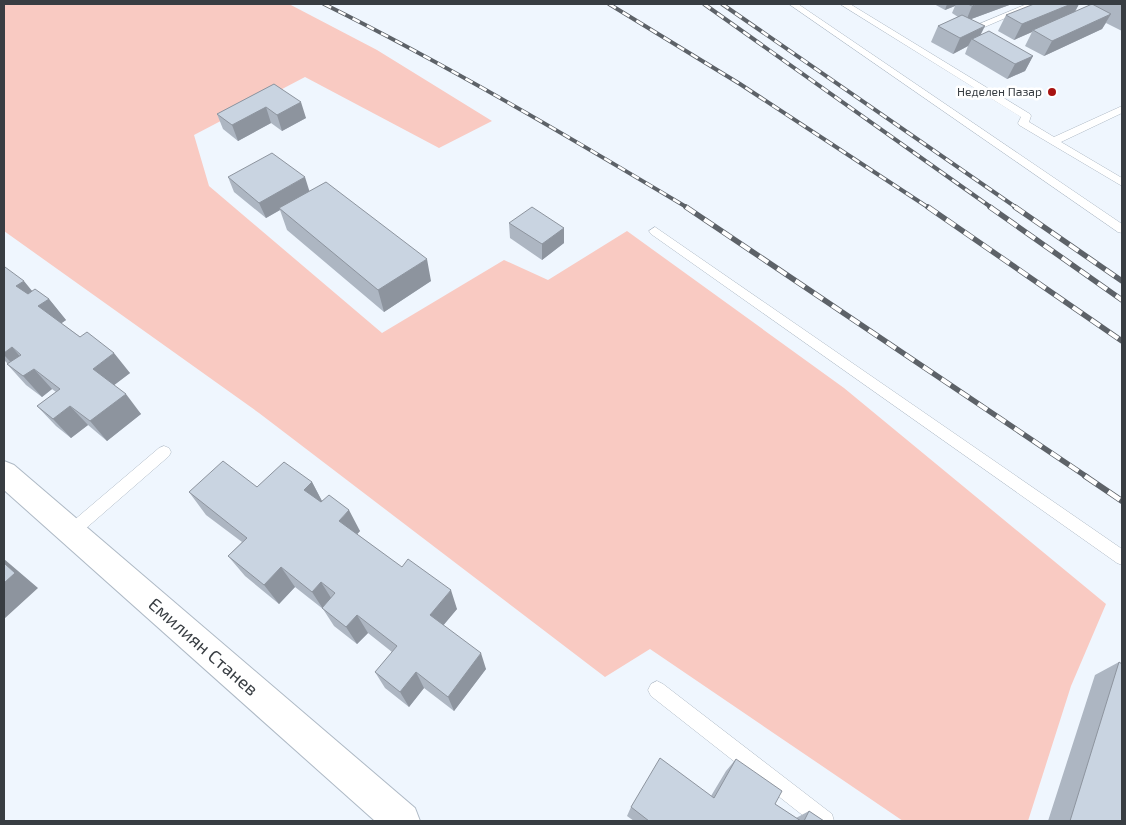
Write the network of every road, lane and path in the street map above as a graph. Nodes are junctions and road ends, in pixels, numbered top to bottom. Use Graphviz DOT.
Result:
graph roads {
  1 [pos="793,4"];
  2 [pos="844,4"];
  3 [pos="1034,4"];
  4 [pos="970,30"];
  5 [pos="1122,109"];
  6 [pos="1108,116"];
  7 [pos="1122,124"];
  8 [pos="1054,141"];
  9 [pos="1122,183"];
  10 [pos="1122,229"];
  11 [pos="655,231"];
  12 [pos="164,452"];
  13 [pos="4,473"];
  14 [pos="71,532"];
  15 [pos="1122,558"];
  16 [pos="657,690"];
  17 [pos="402,821"];
  18 [pos="825,821"];
  1 -- 10 [label="lane"];
  2 -- 8 [label="lane"];
  3 -- 4 [label="lane"];
  5 -- 6 [label="lane"];
  6 -- 7 [label="lane"];
  6 -- 8 [label="lane"];
  8 -- 9 [label="lane"];
  11 -- 15 [label="lane"];
  12 -- 14 [label="lane"];
  13 -- 14 [label="street, Емилиян Станев"];
  14 -- 17 [label="street, Емилиян Станев"];
  16 -- 18 [label="lane"];
}
